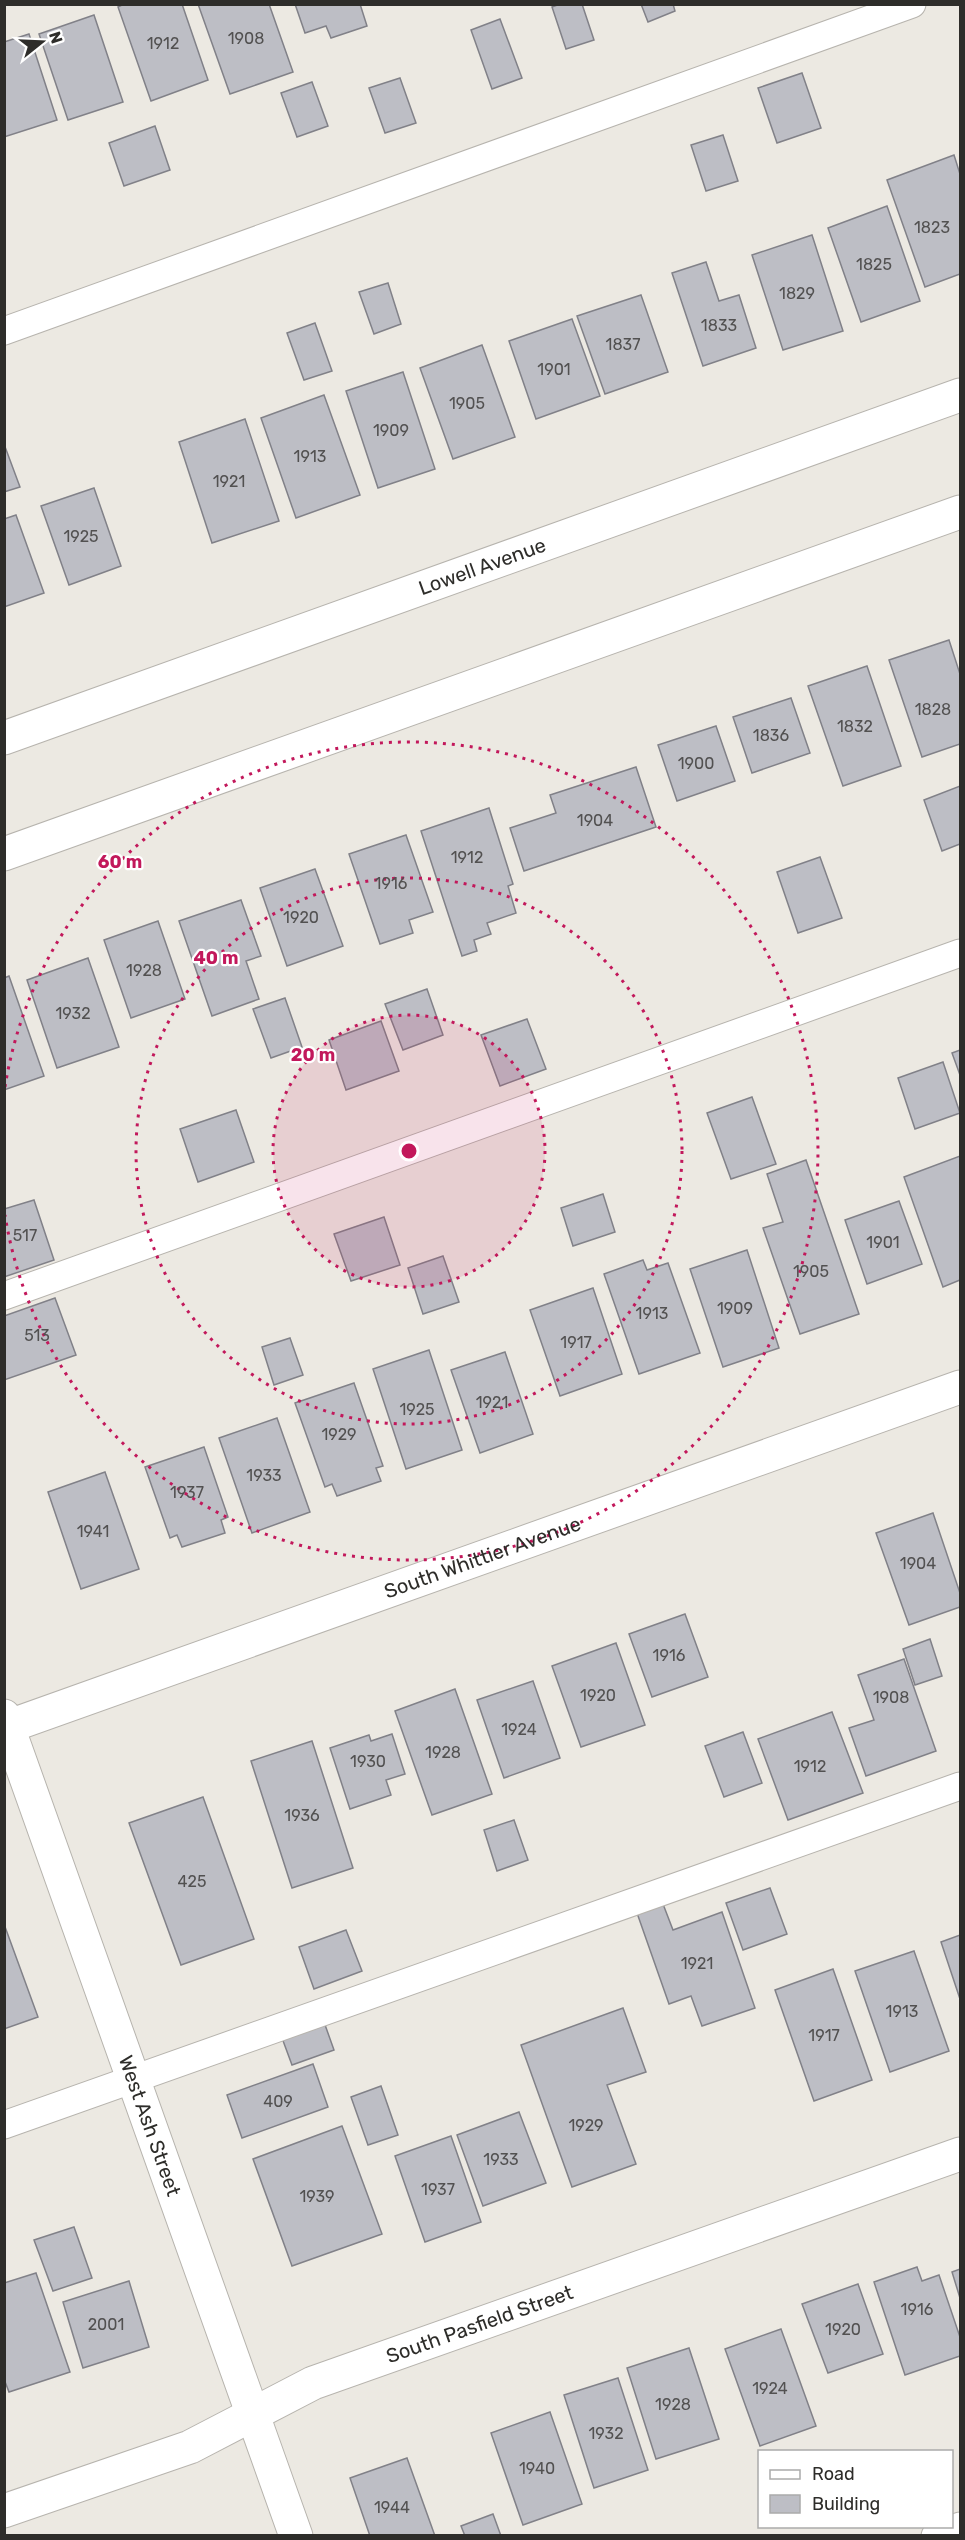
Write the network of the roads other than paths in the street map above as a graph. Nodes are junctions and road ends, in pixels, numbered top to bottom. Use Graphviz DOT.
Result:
graph roads {
  1 [pos="912,4"];
  2 [pos="4,331"];
  3 [pos="960,395"];
  4 [pos="960,512"];
  5 [pos="4,738"];
  6 [pos="4,854"];
  7 [pos="960,953"];
  8 [pos="4,1296"];
  9 [pos="960,1387"];
  10 [pos="6,1724"];
  11 [pos="960,1786"];
  12 [pos="134,2080"];
  13 [pos="4,2125"];
  14 [pos="960,2154"];
  15 [pos="253,2415"];
  16 [pos="4,2511"];
  17 [pos="960,2526"];
  18 [pos="296,2535"];
  19 [pos="935,2535"];
  1 -- 2 [label="lane"];
  3 -- 5 [label="street, Lowell Avenue"];
  4 -- 6 [label="street"];
  7 -- 8 [label="lane"];
  9 -- 10 [label="street, South Whittier Avenue"];
  10 -- 12 [label="street, West Ash Street"];
  11 -- 12 [label="lane"];
  12 -- 13 [label="lane"];
  12 -- 15 [label="street, West Ash Street"];
  14 -- 15 [label="street, South Pasfield Street"];
  15 -- 16 [label="street, South Pasfield Street"];
  15 -- 18 [label="street, West Ash Street"];
  17 -- 19 [label="lane"];
}
